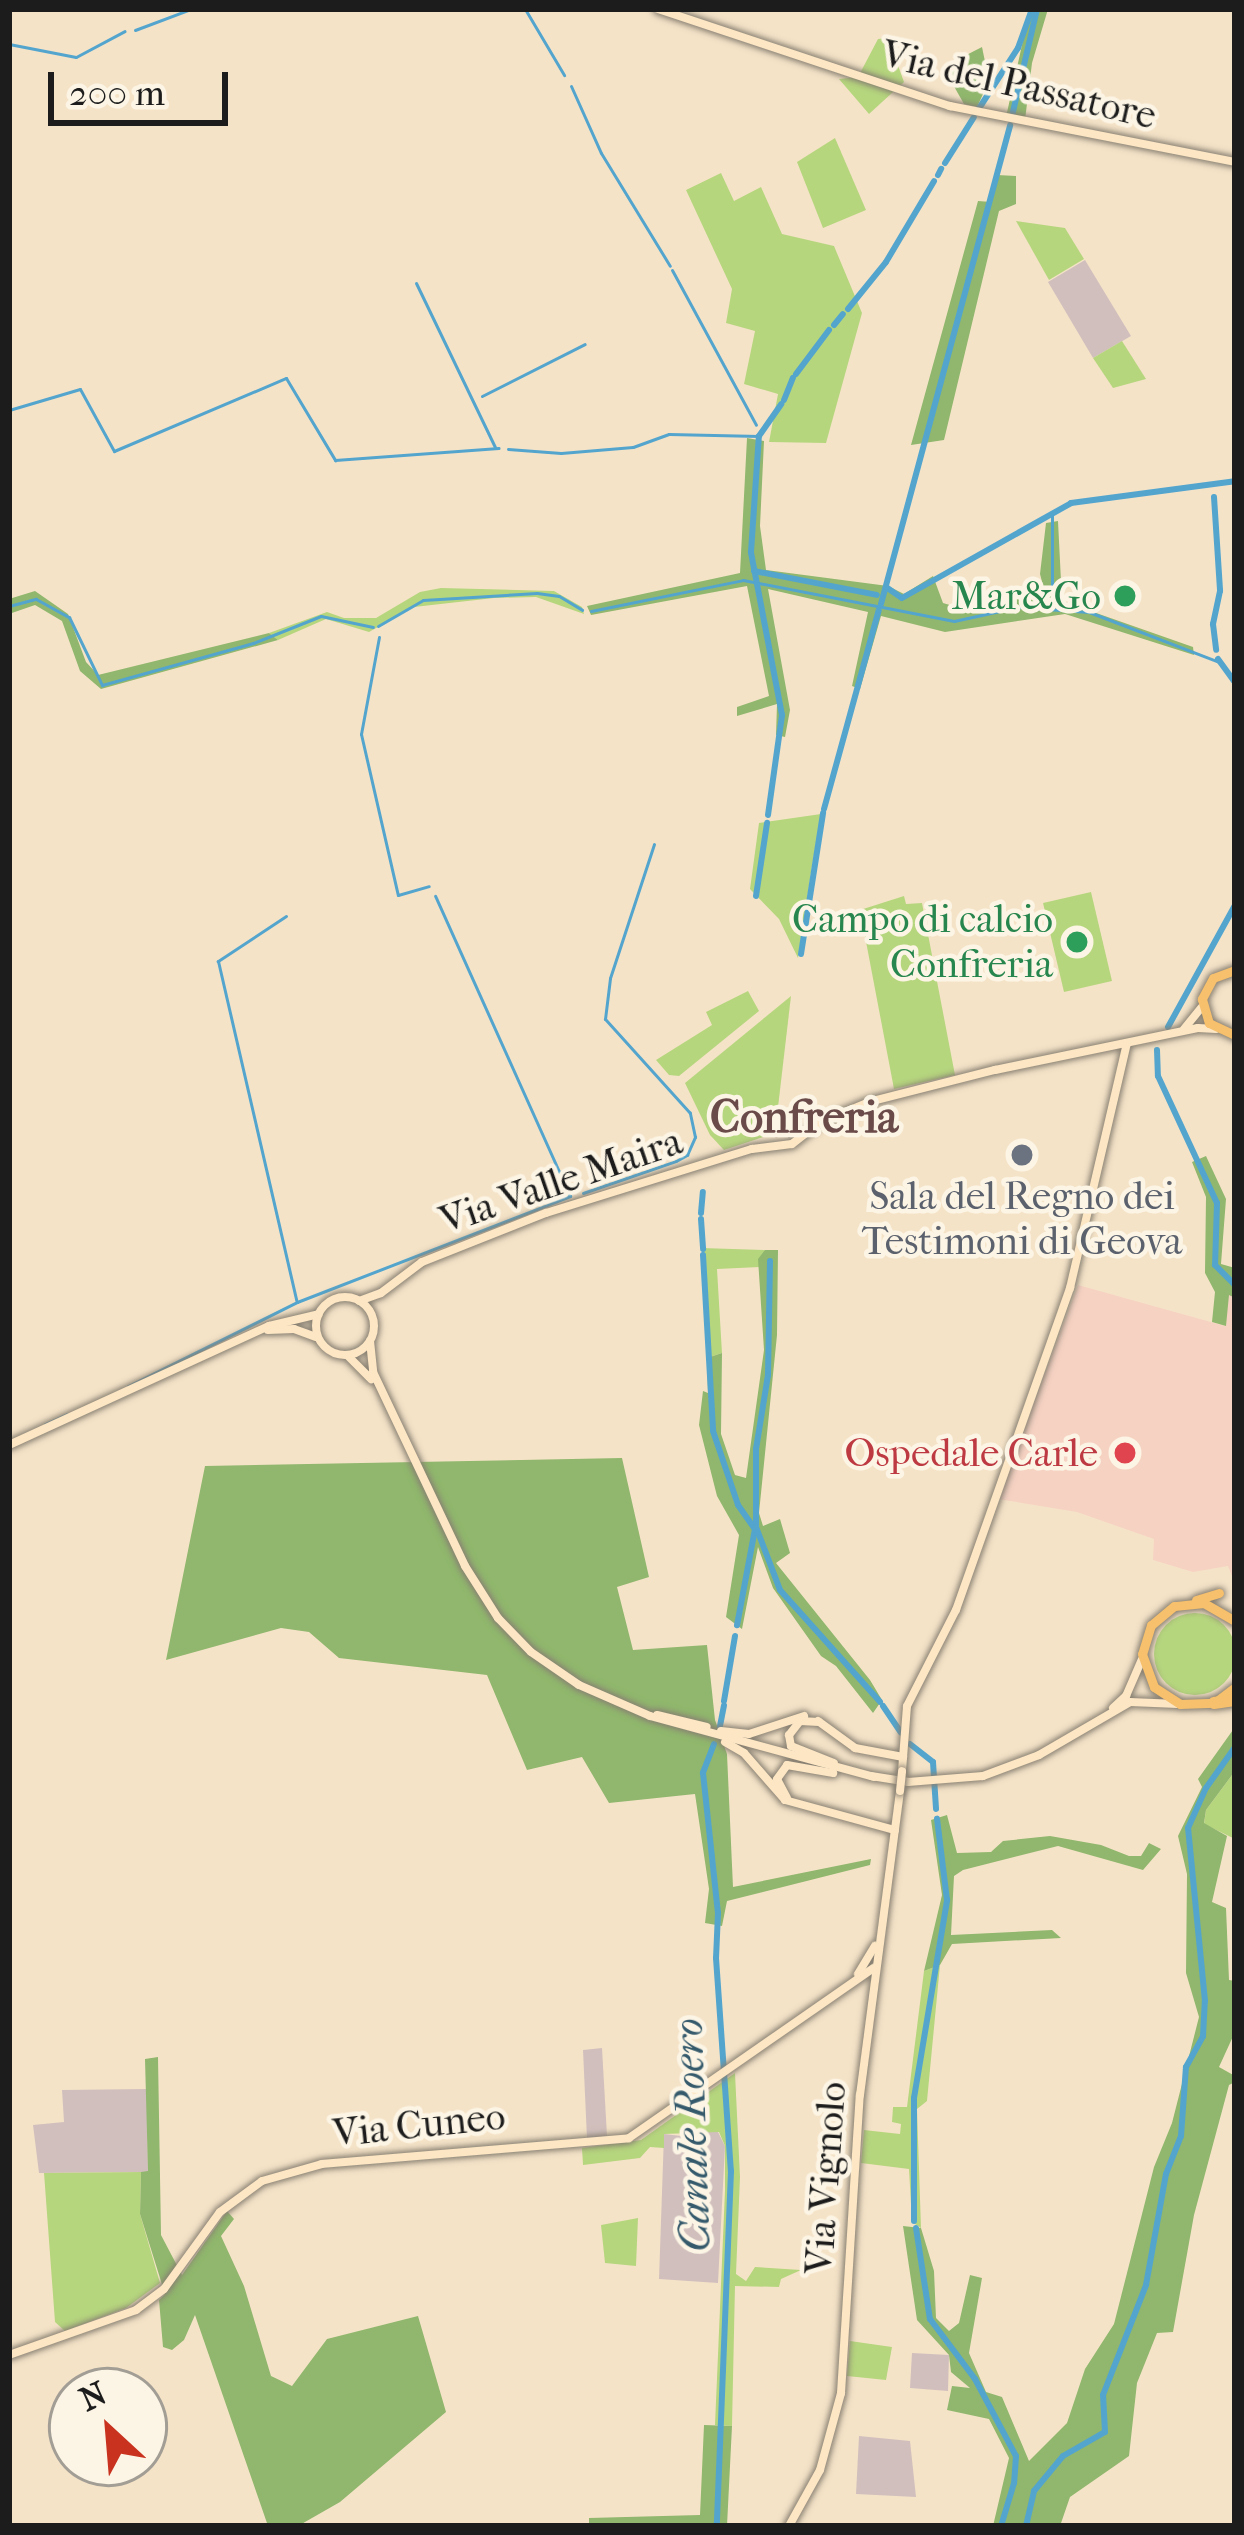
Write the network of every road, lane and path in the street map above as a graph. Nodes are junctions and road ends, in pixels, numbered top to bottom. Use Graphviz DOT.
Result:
graph roads {
  1 [pos="658,9"];
  2 [pos="1235,162"];
  3 [pos="1235,970"];
  4 [pos="1202,1007"];
  5 [pos="1216,1029"];
  6 [pos="1182,1031"];
  7 [pos="1235,1035"];
  8 [pos="1122,1045"];
  9 [pos="381,1293"];
  10 [pos="359,1301"];
  11 [pos="319,1314"];
  12 [pos="374,1322"];
  13 [pos="260,1331"];
  14 [pos="370,1341"];
  15 [pos="326,1347"];
  16 [pos="347,1355"];
  17 [pos="386,1400"];
  18 [pos="9,1445"];
  19 [pos="1220,1593"];
  20 [pos="1189,1602"];
  21 [pos="1235,1621"];
  22 [pos="1142,1659"];
  23 [pos="1235,1687"];
  24 [pos="1235,1700"];
  25 [pos="1214,1703"];
  26 [pos="1180,1704"];
  27 [pos="650,1716"];
  28 [pos="1098,1720"];
  29 [pos="819,1722"];
  30 [pos="903,1757"];
  31 [pos="870,1776"];
  32 [pos="793,1802"];
  33 [pos="895,1830"];
  34 [pos="879,1939"];
  35 [pos="874,1968"];
  36 [pos="858,1975"];
  37 [pos="872,1984"];
  38 [pos="9,2355"];
  39 [pos="789,2526"];
  1 -- 2 [label="main road, Via del Passatore"];
  3 -- 4 [label="main road"];
  4 -- 5 [label="main road"];
  4 -- 6 [label="main road"];
  5 -- 6 [label="main road, Via Valle Maira"];
  5 -- 7 [label="main road"];
  6 -- 8 [label="main road, Via Valle Maira"];
  8 -- 9 [label="main road, Via Valle Maira"];
  8 -- 30 [label="main road, Via Vignolo"];
  9 -- 10 [label="main road, Via Valle Maira"];
  9 -- 12 [label="main road"];
  10 -- 11 [label="main road"];
  10 -- 12 [label="main road"];
  11 -- 13 [label="main road"];
  11 -- 15 [label="main road"];
  12 -- 14 [label="main road"];
  13 -- 15 [label="main road"];
  13 -- 18 [label="main road"];
  14 -- 16 [label="main road"];
  14 -- 17 [label="main road"];
  15 -- 16 [label="main road"];
  16 -- 17 [label="main road"];
  17 -- 27 [label="main road"];
  19 -- 20 [label="main road"];
  20 -- 21 [label="main road"];
  20 -- 22 [label="main road"];
  22 -- 26 [label="main road"];
  22 -- 28 [label="main road"];
  23 -- 25 [label="main road"];
  24 -- 25 [label="highway"];
  25 -- 26 [label="main road"];
  26 -- 28 [label="main road"];
  27 -- 29 [label="main road"];
  27 -- 31 [label="main road"];
  27 -- 32 [label="main road"];
  28 -- 31 [label="main road"];
  29 -- 30 [label="main road"];
  29 -- 31 [label="main road"];
  30 -- 33 [label="main road, Via Vignolo, bridge"];
  31 -- 32 [label="main road"];
  32 -- 33 [label="main road"];
  33 -- 34 [label="main road, Via Vignolo"];
  34 -- 35 [label="main road, Via Vignolo"];
  34 -- 36 [label="main road, Via Cuneo"];
  35 -- 36 [label="main road"];
  35 -- 37 [label="main road, Via Vignolo"];
  36 -- 37 [label="main road"];
  36 -- 38 [label="main road, Via Cuneo"];
  37 -- 39 [label="main road, Via Vignolo"];
}
